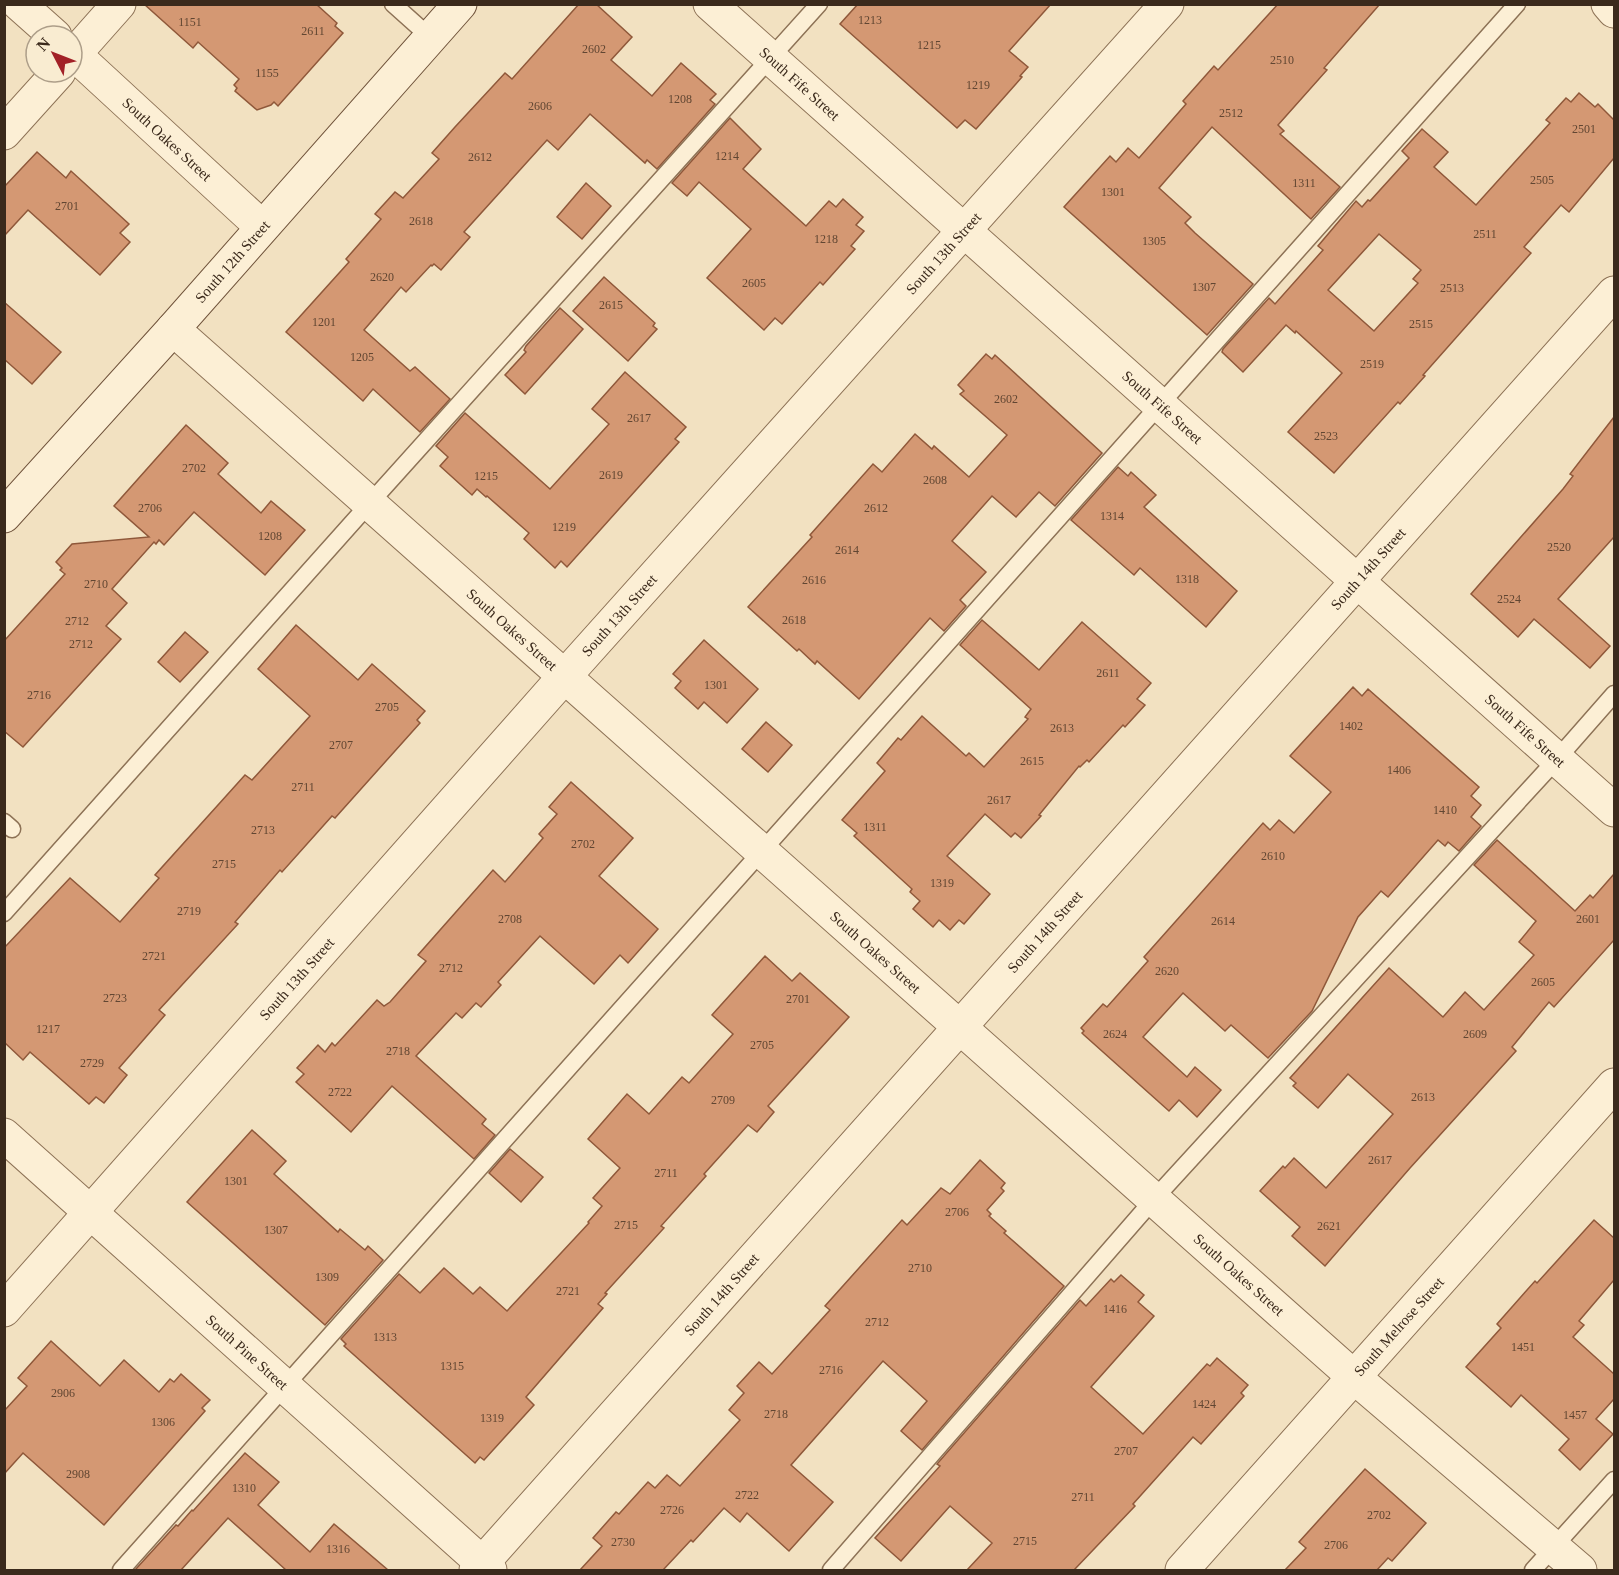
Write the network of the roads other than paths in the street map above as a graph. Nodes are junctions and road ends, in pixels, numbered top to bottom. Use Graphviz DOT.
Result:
graph roads {
  1 [pos="20,4"];
  2 [pos="119,4"];
  3 [pos="393,4"];
  4 [pos="459,4"];
  5 [pos="710,4"];
  6 [pos="819,4"];
  7 [pos="1167,4"];
  8 [pos="1517,4"];
  9 [pos="1608,4"];
  10 [pos="1614,10"];
  11 [pos="38,24"];
  12 [pos="84,37"];
  13 [pos="430,38"];
  14 [pos="772,58"];
  15 [pos="84,70"];
  16 [pos="42,84"];
  17 [pos="4,133"];
  18 [pos="262,227"];
  19 [pos="964,232"];
  20 [pos="1614,293"];
  21 [pos="173,329"];
  22 [pos="1160,405"];
  23 [pos="369,504"];
  24 [pos="4,516"];
  25 [pos="1359,582"];
  26 [pos="564,677"];
  27 [pos="1614,694"];
  28 [pos="1557,759"];
  29 [pos="1614,810"];
  30 [pos="762,852"];
  31 [pos="4,913"];
  32 [pos="962,1028"];
  33 [pos="1614,1085"];
  34 [pos="4,1135"];
  35 [pos="1154,1199"];
  36 [pos="91,1212"];
  37 [pos="4,1310"];
  38 [pos="1354,1377"];
  39 [pos="285,1387"];
  40 [pos="1614,1480"];
  41 [pos="1543,1559"];
  42 [pos="483,1568"];
  43 [pos="120,1570"];
  44 [pos="831,1570"];
  45 [pos="1182,1570"];
  46 [pos="1580,1570"];
  1 -- 11 [label="street, South Oakes Street"];
  2 -- 12 [label="street"];
  3 -- 13 [label="lane"];
  4 -- 13 [label="street, South 12th Street"];
  5 -- 14 [label="street, South Fife Street"];
  6 -- 14 [label="lane"];
  7 -- 19 [label="street, South 13th Street"];
  8 -- 22 [label="lane"];
  9 -- 10 [label="street"];
  13 -- 18 [label="street, South 12th Street"];
  14 -- 19 [label="street, South Fife Street"];
  14 -- 23 [label="lane"];
  15 -- 18 [label="street, South Oakes Street"];
  16 -- 17 [label="street"];
  18 -- 21 [label="street, South 12th Street"];
  19 -- 22 [label="street, South Fife Street"];
  19 -- 26 [label="street, South 13th Street"];
  20 -- 25 [label="street, South 14th Street"];
  21 -- 23 [label="street, South Oakes Street"];
  21 -- 24 [label="street, South 12th Street"];
  22 -- 25 [label="street, South Fife Street"];
  22 -- 30 [label="lane"];
  23 -- 26 [label="street, South Oakes Street"];
  23 -- 31 [label="lane"];
  25 -- 28 [label="street, South Fife Street"];
  25 -- 32 [label="street, South 14th Street"];
  26 -- 30 [label="street, South Oakes Street"];
  26 -- 36 [label="street, South 13th Street"];
  27 -- 28 [label="lane"];
  28 -- 29 [label="street, South Fife Street"];
  28 -- 35 [label="lane"];
  30 -- 32 [label="street, South Oakes Street"];
  30 -- 39 [label="lane"];
  32 -- 35 [label="street, South Oakes Street"];
  32 -- 42 [label="street, South 14th Street"];
  33 -- 38 [label="street, South Melrose Street"];
  34 -- 36 [label="street, South Pine Street"];
  35 -- 38 [label="street, South Oakes Street"];
  35 -- 44 [label="lane"];
  36 -- 37 [label="street, South 13th Street"];
  36 -- 39 [label="street, South Pine Street"];
  38 -- 41 [label="street, South Oakes Street"];
  38 -- 45 [label="street, South Melrose Street"];
  39 -- 42 [label="street, South Pine Street"];
  39 -- 43 [label="lane"];
  40 -- 41 [label="lane"];
  41 -- 46 [label="street, South Oakes Street"];
}
